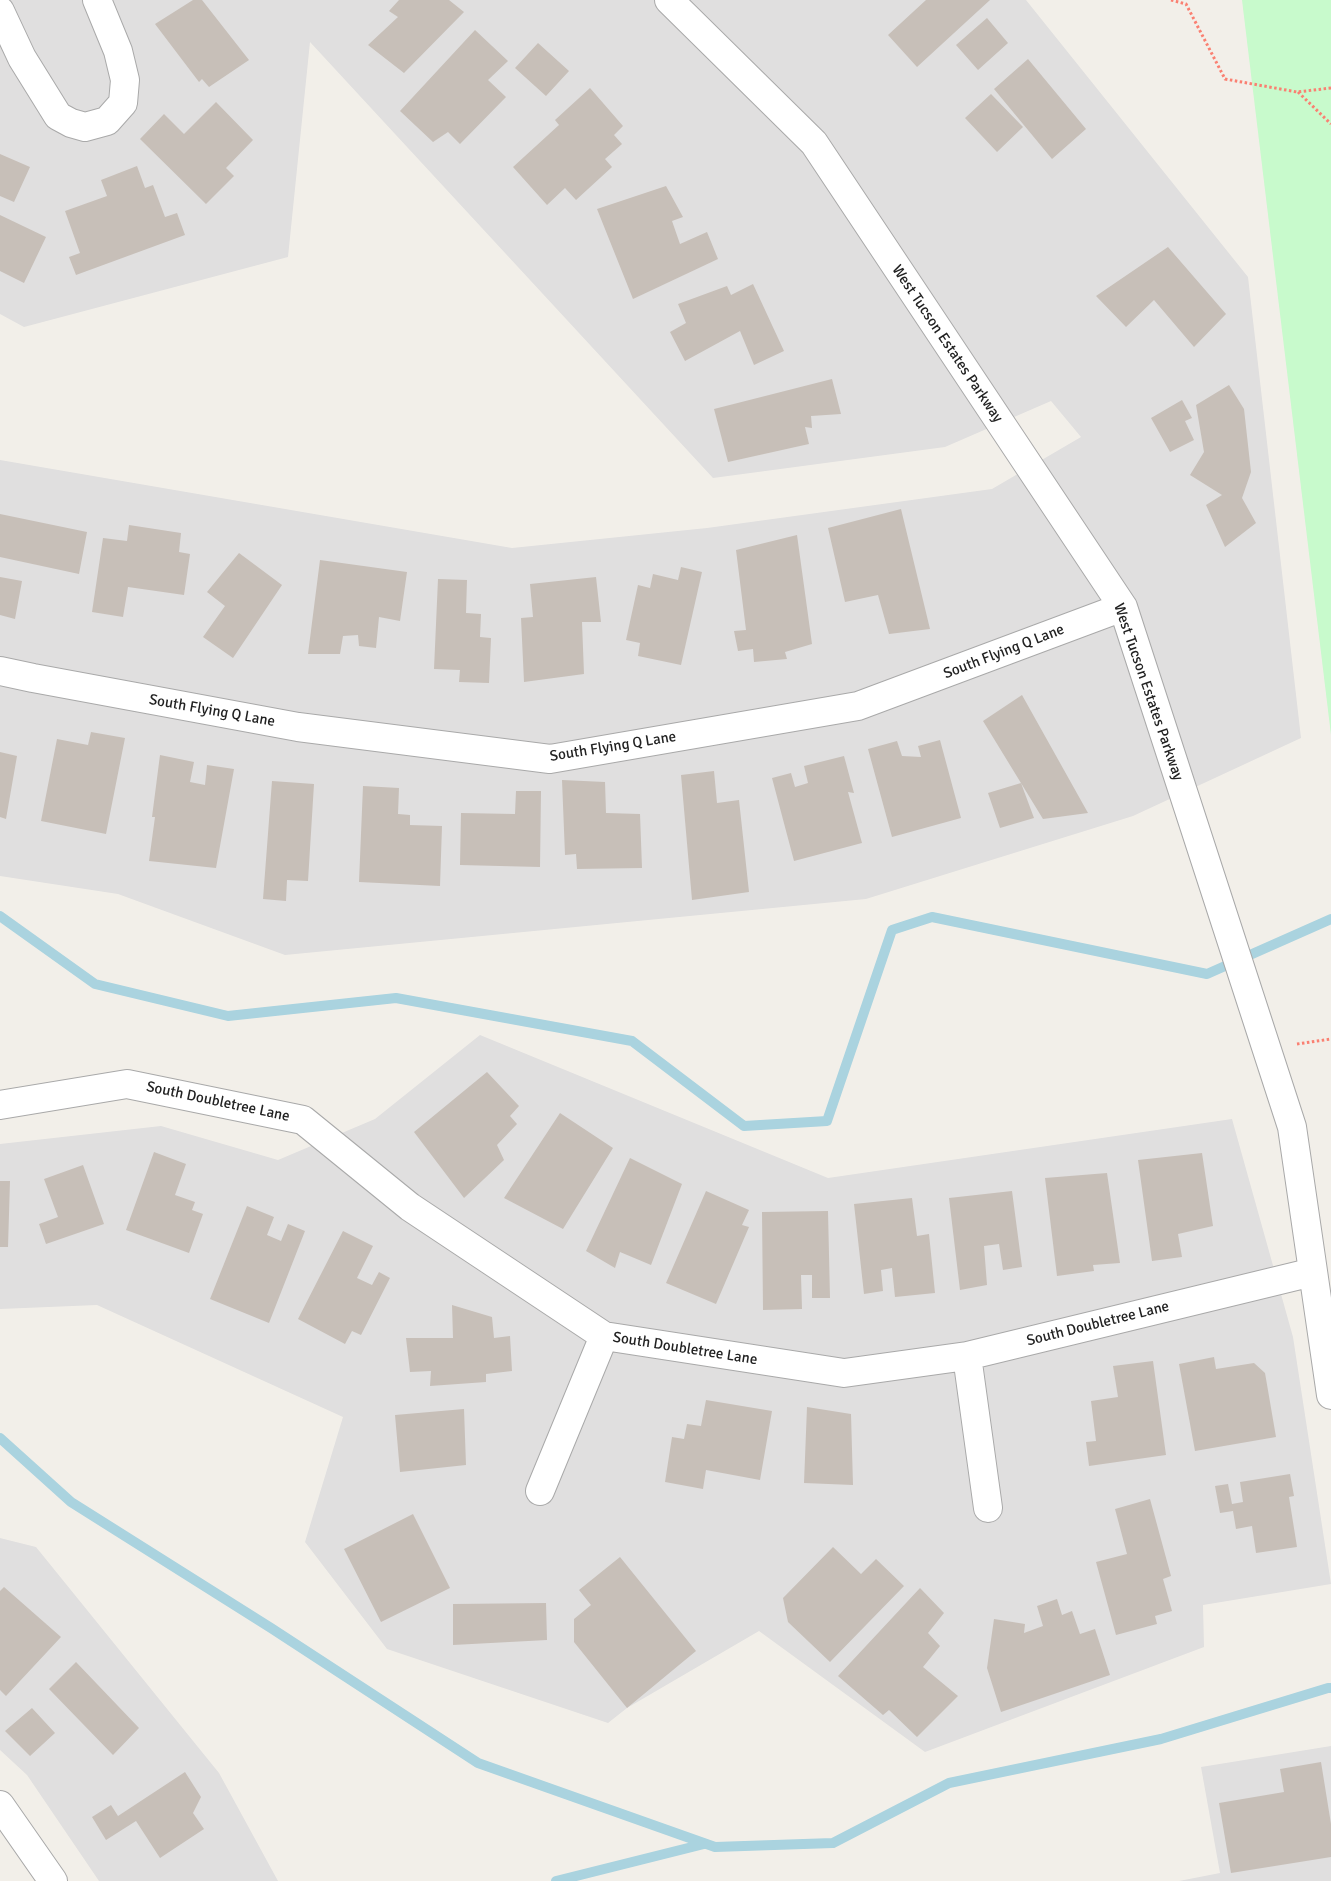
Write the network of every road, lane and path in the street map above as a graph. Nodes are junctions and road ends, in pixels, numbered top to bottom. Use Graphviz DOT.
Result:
graph roads {
  1 [pos="97,0"];
  2 [pos="669,0"];
  3 [pos="1171,0"];
  4 [pos="0,11"];
  5 [pos="1331,88"];
  6 [pos="1297,92"];
  7 [pos="1331,124"];
  8 [pos="1122,608"];
  9 [pos="0,671"];
  10 [pos="0,1105"];
  11 [pos="1314,1272"];
  12 [pos="604,1336"];
  13 [pos="967,1356"];
  14 [pos="1331,1395"];
  15 [pos="540,1491"];
  16 [pos="988,1508"];
  17 [pos="0,1805"];
  18 [pos="53,1881"];
  1 -- 4 [label="street"];
  2 -- 8 [label="street, West Tucson Estates Parkway"];
  3 -- 6 [label="path"];
  5 -- 6 [label="path"];
  6 -- 7 [label="path"];
  8 -- 9 [label="street, South Flying Q Lane"];
  8 -- 11 [label="street, West Tucson Estates Parkway"];
  10 -- 12 [label="street, South Doubletree Lane"];
  11 -- 13 [label="street, South Doubletree Lane"];
  11 -- 14 [label="street, West Tucson Estates Parkway"];
  12 -- 13 [label="street, South Doubletree Lane"];
  12 -- 15 [label="street"];
  13 -- 16 [label="street"];
  17 -- 18 [label="street"];
}
